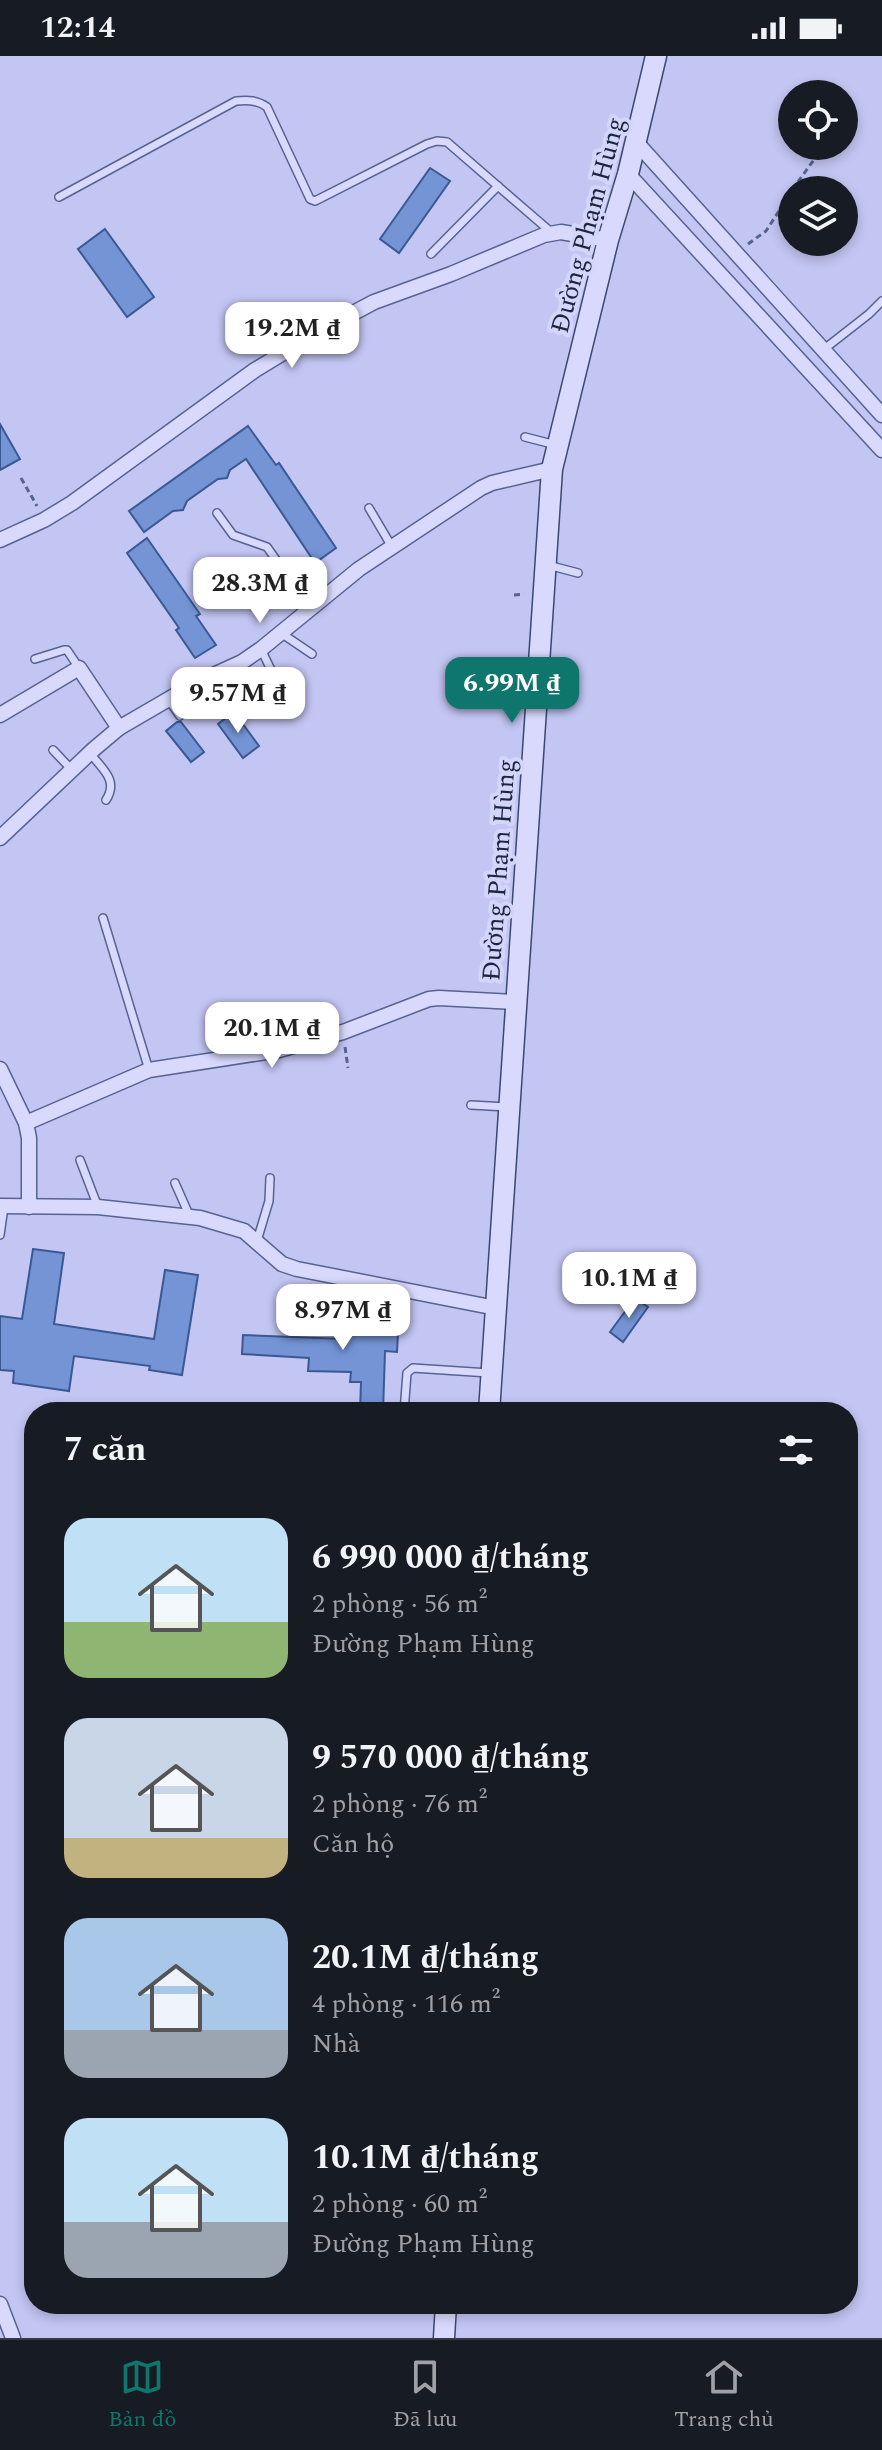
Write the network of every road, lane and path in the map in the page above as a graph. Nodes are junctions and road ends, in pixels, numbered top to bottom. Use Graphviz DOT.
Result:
graph roads {
  1 [pos="656,56"];
  2 [pos="636,142"];
  3 [pos="628,174"];
  4 [pos="498,186"];
  5 [pos="59,197"];
  6 [pos="778,212"];
  7 [pos="552,234"];
  8 [pos="608,240"];
  9 [pos="431,254"];
  10 [pos="738,255"];
  11 [pos="723,278"];
  12 [pos="882,301"];
  13 [pos="800,325"];
  14 [pos="782,342"];
  15 [pos="823,350"];
  16 [pos="882,415"];
  17 [pos="525,437"];
  18 [pos="558,445"];
  19 [pos="882,450"];
  20 [pos="552,469"];
  21 [pos="21,478"];
  22 [pos="369,508"];
  23 [pos="217,513"];
  24 [pos="44,520"];
  25 [pos="1,537"];
  26 [pos="392,547"];
  27 [pos="546,565"];
  28 [pos="578,573"];
  29 [pos="310,608"];
  30 [pos="280,632"];
  31 [pos="261,649"];
  32 [pos="312,654"];
  33 [pos="35,659"];
  34 [pos="79,668"];
  35 [pos="271,670"];
  36 [pos="168,699"];
  37 [pos="0,715"];
  38 [pos="180,716"];
  39 [pos="119,728"];
  40 [pos="53,750"];
  41 [pos="90,753"];
  42 [pos="72,770"];
  43 [pos="106,800"];
  44 [pos="0,838"];
  45 [pos="103,918"];
  46 [pos="515,1002"];
  47 [pos="244,1007"];
  48 [pos="343,1032"];
  49 [pos="258,1054"];
  50 [pos="348,1068"];
  51 [pos="149,1070"];
  52 [pos="2,1077"];
  53 [pos="471,1105"];
  54 [pos="509,1108"];
  55 [pos="26,1123"];
  56 [pos="80,1160"];
  57 [pos="270,1178"];
  58 [pos="175,1183"];
  59 [pos="2,1207"];
  60 [pos="29,1207"];
  61 [pos="98,1207"];
  62 [pos="190,1217"];
  63 [pos="0,1235"];
  64 [pos="256,1243"];
  65 [pos="342,1278"];
  66 [pos="338,1296"];
  67 [pos="496,1308"];
  68 [pos="491,1373"];
  69 [pos="405,1402"];
  70 [pos="490,1402"];
  71 [pos="0,2304"];
  72 [pos="445,2314"];
  73 [pos="13,2338"];
  74 [pos="444,2338"];
  1 -- 2 [label="main road, Đường Phạm Hùng"];
  2 -- 3 [label="main road, Đường Phạm Hùng"];
  2 -- 10 [label="street"];
  3 -- 8 [label="main road, Đường Phạm Hùng"];
  3 -- 11 [label="street"];
  4 -- 5 [label="lane"];
  4 -- 7 [label="lane"];
  4 -- 9 [label="lane"];
  6 -- 10 [label="path"];
  7 -- 8 [label="street"];
  7 -- 24 [label="street"];
  8 -- 18 [label="main road, Đường Phạm Hùng"];
  10 -- 11 [label="street"];
  10 -- 13 [label="street"];
  11 -- 14 [label="street"];
  12 -- 15 [label="lane"];
  13 -- 14 [label="street"];
  13 -- 15 [label="street"];
  14 -- 19 [label="street"];
  15 -- 16 [label="street"];
  17 -- 18 [label="lane"];
  18 -- 20 [label="main road, Đường Phạm Hùng"];
  20 -- 26 [label="street"];
  20 -- 27 [label="main road, Đường Phạm Hùng"];
  21 -- 24 [label="path"];
  22 -- 26 [label="lane"];
  23 -- 29 [label="lane"];
  24 -- 25 [label="street"];
  26 -- 29 [label="street"];
  27 -- 28 [label="lane"];
  27 -- 46 [label="main road, Đường Phạm Hùng"];
  29 -- 30 [label="street"];
  30 -- 31 [label="street"];
  30 -- 32 [label="lane"];
  31 -- 35 [label="lane"];
  31 -- 36 [label="street"];
  33 -- 34 [label="lane"];
  34 -- 37 [label="street"];
  34 -- 39 [label="street"];
  36 -- 38 [label="lane"];
  36 -- 39 [label="street"];
  39 -- 41 [label="street"];
  40 -- 42 [label="lane"];
  41 -- 42 [label="street"];
  41 -- 43 [label="lane"];
  42 -- 44 [label="street"];
  45 -- 51 [label="lane"];
  46 -- 48 [label="street"];
  46 -- 54 [label="main road, Đường Phạm Hùng"];
  47 -- 49 [label="lane"];
  48 -- 49 [label="street"];
  48 -- 50 [label="path"];
  49 -- 51 [label="street"];
  51 -- 55 [label="street"];
  52 -- 55 [label="street"];
  53 -- 54 [label="lane"];
  54 -- 67 [label="main road, Đường Phạm Hùng"];
  55 -- 60 [label="street"];
  56 -- 61 [label="lane"];
  57 -- 64 [label="lane"];
  58 -- 62 [label="lane"];
  59 -- 60 [label="street"];
  59 -- 63 [label="lane"];
  60 -- 61 [label="street"];
  61 -- 62 [label="street"];
  62 -- 64 [label="street"];
  64 -- 65 [label="street"];
  65 -- 66 [label="lane"];
  65 -- 67 [label="street"];
  67 -- 68 [label="main road, Đường Phạm Hùng"];
  68 -- 69 [label="lane"];
  68 -- 70 [label="main road, Đường Phạm Hùng"];
  71 -- 73 [label="street"];
  72 -- 74 [label="main road"];
}
